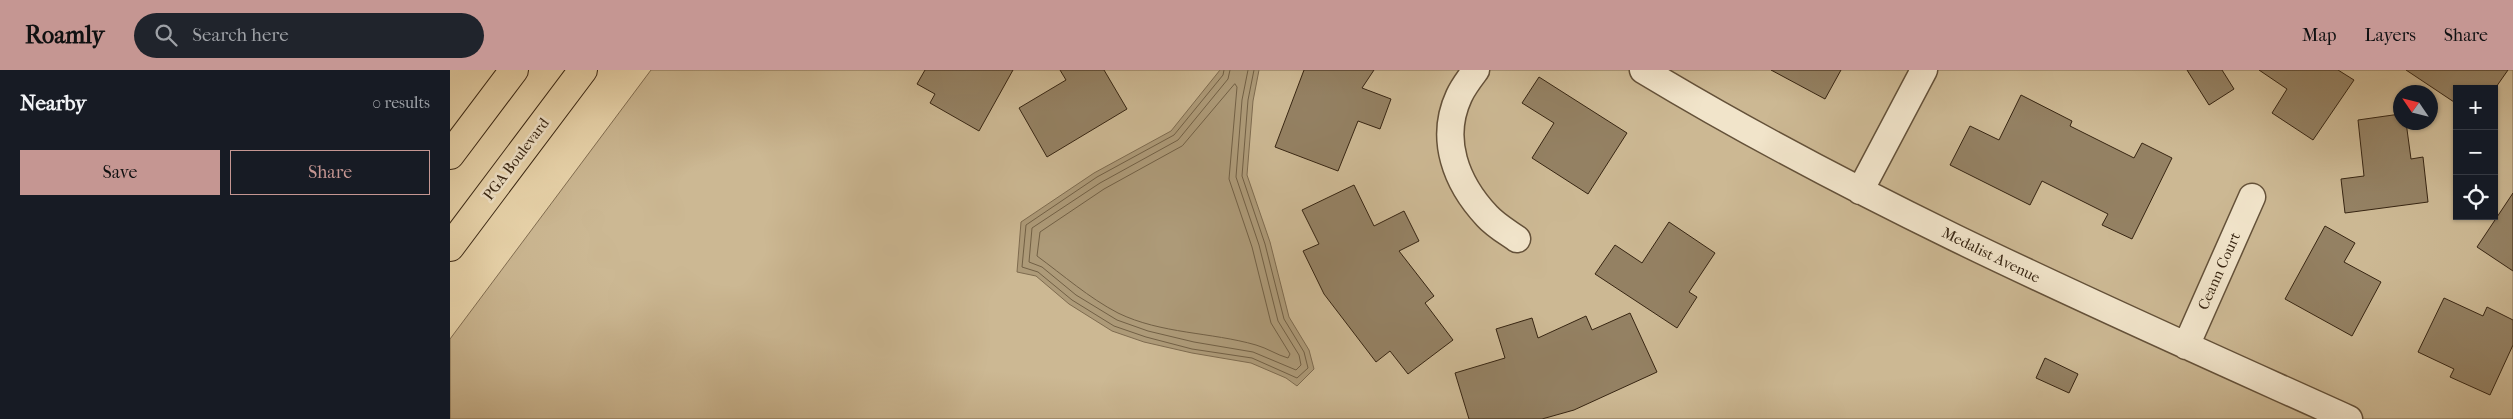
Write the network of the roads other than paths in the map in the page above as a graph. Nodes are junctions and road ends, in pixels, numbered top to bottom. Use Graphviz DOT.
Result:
graph roads {
  1 [pos="514,70"];
  2 [pos="583,70"];
  3 [pos="1476,70"];
  4 [pos="1643,70"];
  5 [pos="1924,70"];
  6 [pos="450,155"];
  7 [pos="1860,191"];
  8 [pos="2252,197"];
  9 [pos="1517,239"];
  10 [pos="450,247"];
  11 [pos="2186,346"];
  12 [pos="2349,419"];
  1 -- 6 [label="main road"];
  2 -- 10 [label="main road, PGA Boulevard"];
  3 -- 9 [label="street"];
  4 -- 7 [label="street, Medalist Avenue"];
  5 -- 7 [label="street"];
  7 -- 11 [label="street, Medalist Avenue"];
  8 -- 11 [label="street, Ceann Court"];
  11 -- 12 [label="street, Medalist Avenue"];
}
